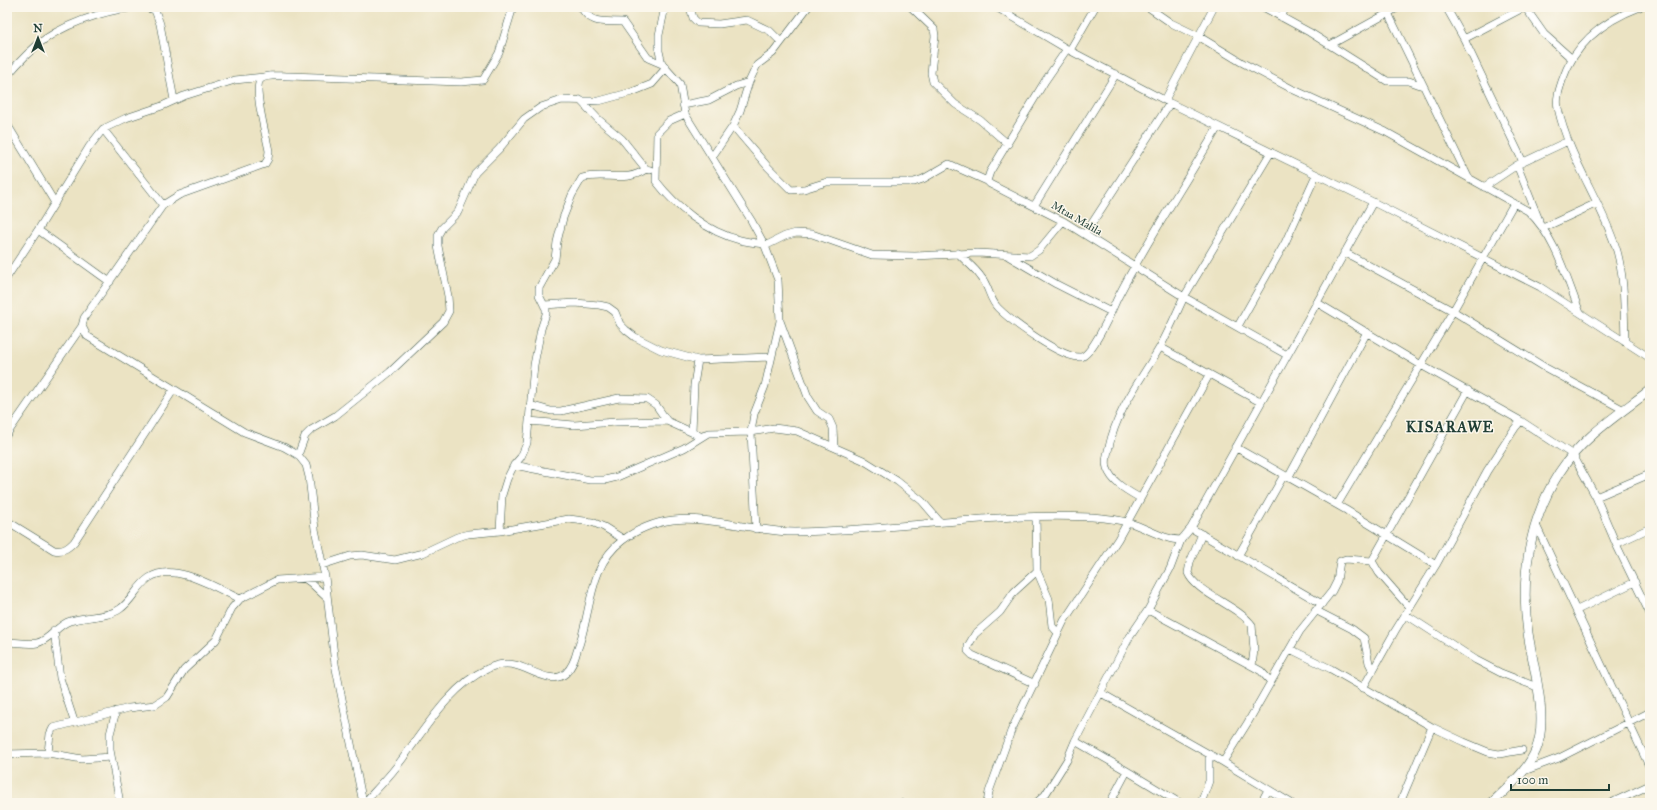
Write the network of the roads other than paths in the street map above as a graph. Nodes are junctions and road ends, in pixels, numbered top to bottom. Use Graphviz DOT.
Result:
graph roads {
  1 [pos="513,7"];
  2 [pos="581,7"];
  3 [pos="665,7"];
  4 [pos="690,7"];
  5 [pos="808,7"];
  6 [pos="912,7"];
  7 [pos="996,7"];
  8 [pos="1095,7"];
  9 [pos="1148,7"];
  10 [pos="1214,7"];
  11 [pos="1264,7"];
  12 [pos="1286,7"];
  13 [pos="1399,7"];
  14 [pos="1446,7"];
  15 [pos="1525,7"];
  16 [pos="1640,7"];
  17 [pos="1388,13"];
  18 [pos="1281,17"];
  19 [pos="1198,36"];
  20 [pos="1464,39"];
  21 [pos="781,42"];
  22 [pos="1330,45"];
  23 [pos="1069,49"];
  24 [pos="1571,58"];
  25 [pos="664,66"];
  26 [pos="1116,74"];
  27 [pos="7,76"];
  28 [pos="264,77"];
  29 [pos="749,82"];
  30 [pos="1423,86"];
  31 [pos="174,100"];
  32 [pos="580,100"];
  33 [pos="1168,101"];
  34 [pos="683,105"];
  35 [pos="685,114"];
  36 [pos="7,124"];
  37 [pos="733,126"];
  38 [pos="1218,127"];
  39 [pos="103,130"];
  40 [pos="1568,141"];
  41 [pos="1008,144"];
  42 [pos="1270,152"];
  43 [pos="712,158"];
  44 [pos="1520,163"];
  45 [pos="646,169"];
  46 [pos="655,172"];
  47 [pos="1316,176"];
  48 [pos="1468,177"];
  49 [pos="987,181"];
  50 [pos="1484,187"];
  51 [pos="1372,202"];
  52 [pos="55,203"];
  53 [pos="1514,203"];
  54 [pos="1597,203"];
  55 [pos="163,205"];
  56 [pos="1034,206"];
  57 [pos="1063,221"];
  58 [pos="1541,225"];
  59 [pos="38,230"];
  60 [pos="1084,234"];
  61 [pos="765,245"];
  62 [pos="1344,252"];
  63 [pos="958,253"];
  64 [pos="1007,256"];
  65 [pos="1484,258"];
  66 [pos="1136,266"];
  67 [pos="7,277"];
  68 [pos="110,282"];
  69 [pos="1184,297"];
  70 [pos="1316,302"];
  71 [pos="544,305"];
  72 [pos="1453,311"];
  73 [pos="1579,311"];
  74 [pos="1111,312"];
  75 [pos="780,321"];
  76 [pos="82,326"];
  77 [pos="1238,326"];
  78 [pos="1367,332"];
  79 [pos="1625,342"];
  80 [pos="1160,347"];
  81 [pos="1287,355"];
  82 [pos="771,357"];
  83 [pos="1650,358"];
  84 [pos="698,360"];
  85 [pos="1421,365"];
  86 [pos="1209,375"];
  87 [pos="174,389"];
  88 [pos="1468,390"];
  89 [pos="1650,390"];
  90 [pos="1260,402"];
  91 [pos="530,406"];
  92 [pos="1624,410"];
  93 [pos="667,421"];
  94 [pos="1521,421"];
  95 [pos="529,422"];
  96 [pos="692,432"];
  97 [pos="751,432"];
  98 [pos="7,434"];
  99 [pos="700,436"];
  100 [pos="834,447"];
  101 [pos="1235,447"];
  102 [pos="1573,454"];
  103 [pos="298,455"];
  104 [pos="514,464"];
  105 [pos="1650,474"];
  106 [pos="1286,476"];
  107 [pos="1596,497"];
  108 [pos="1140,498"];
  109 [pos="1337,505"];
  110 [pos="1036,516"];
  111 [pos="7,521"];
  112 [pos="940,522"];
  113 [pos="1127,522"];
  114 [pos="1536,525"];
  115 [pos="1191,528"];
  116 [pos="1650,528"];
  117 [pos="756,529"];
  118 [pos="500,531"];
  119 [pos="1202,534"];
  120 [pos="1386,535"];
  121 [pos="623,539"];
  122 [pos="1181,540"];
  123 [pos="1616,544"];
  124 [pos="1238,556"];
  125 [pos="1372,561"];
  126 [pos="322,565"];
  127 [pos="1436,565"];
  128 [pos="1037,570"];
  129 [pos="325,577"];
  130 [pos="304,578"];
  131 [pos="1635,582"];
  132 [pos="327,598"];
  133 [pos="240,599"];
  134 [pos="1322,604"];
  135 [pos="1409,607"];
  136 [pos="1148,610"];
  137 [pos="1315,610"];
  138 [pos="1577,610"];
  139 [pos="1405,614"];
  140 [pos="1650,614"];
  141 [pos="54,630"];
  142 [pos="1058,633"];
  143 [pos="7,642"];
  144 [pos="1290,649"];
  145 [pos="1252,666"];
  146 [pos="1373,671"];
  147 [pos="1271,682"];
  148 [pos="1035,684"];
  149 [pos="1537,687"];
  150 [pos="1363,688"];
  151 [pos="1101,693"];
  152 [pos="116,711"];
  153 [pos="1650,712"];
  154 [pos="74,721"];
  155 [pos="1630,723"];
  156 [pos="1432,727"];
  157 [pos="1075,741"];
  158 [pos="1522,750"];
  159 [pos="48,752"];
  160 [pos="7,754"];
  161 [pos="1209,754"];
  162 [pos="111,758"];
  163 [pos="1223,762"];
  164 [pos="1650,768"];
  165 [pos="1128,771"];
  166 [pos="1524,771"];
  167 [pos="1650,785"];
  168 [pos="1268,790"];
  169 [pos="120,803"];
  170 [pos="364,803"];
  171 [pos="890,803"];
  172 [pos="900,803"];
  173 [pos="987,803"];
  174 [pos="1036,803"];
  175 [pos="1110,803"];
  176 [pos="1180,803"];
  177 [pos="1201,803"];
  178 [pos="1261,803"];
  179 [pos="1291,803"];
  180 [pos="1400,803"];
  181 [pos="1492,803"];
  182 [pos="1611,803"];
  1 -- 28 [label="street"];
  2 -- 25 [label="street"];
  3 -- 25 [label="street"];
  4 -- 21 [label="street"];
  5 -- 21 [label="street"];
  6 -- 41 [label="street"];
  7 -- 23 [label="street"];
  8 -- 23 [label="street"];
  9 -- 19 [label="street"];
  10 -- 19 [label="street"];
  11 -- 18 [label="street"];
  12 -- 18 [label="street"];
  13 -- 17 [label="street"];
  14 -- 20 [label="street"];
  15 -- 20 [label="street"];
  15 -- 24 [label="street"];
  16 -- 24 [label="street"];
  17 -- 22 [label="street"];
  17 -- 30 [label="street"];
  18 -- 22 [label="street"];
  19 -- 33 [label="street"];
  19 -- 48 [label="street"];
  20 -- 44 [label="street"];
  21 -- 29 [label="street"];
  22 -- 30 [label="street"];
  23 -- 26 [label="street"];
  23 -- 41 [label="street"];
  24 -- 40 [label="street"];
  25 -- 32 [label="street"];
  25 -- 34 [label="street"];
  26 -- 33 [label="street"];
  26 -- 56 [label="street"];
  27 -- 31 [label="street"];
  28 -- 31 [label="street"];
  28 -- 55 [label="street"];
  29 -- 34 [label="street"];
  29 -- 37 [label="street"];
  30 -- 48 [label="street"];
  31 -- 39 [label="street"];
  32 -- 45 [label="street"];
  32 -- 103 [label="street"];
  33 -- 38 [label="street"];
  33 -- 60 [label="street"];
  34 -- 35 [label="street"];
  35 -- 43 [label="street"];
  35 -- 46 [label="street"];
  36 -- 52 [label="street"];
  37 -- 43 [label="street"];
  37 -- 49 [label="street, Mtaa Malila"];
  38 -- 42 [label="street"];
  38 -- 66 [label="street"];
  39 -- 52 [label="street"];
  39 -- 55 [label="street"];
  40 -- 44 [label="street"];
  40 -- 54 [label="street"];
  41 -- 49 [label="street"];
  42 -- 47 [label="street"];
  42 -- 69 [label="street"];
  43 -- 61 [label="street"];
  44 -- 50 [label="street"];
  44 -- 58 [label="street"];
  45 -- 46 [label="street"];
  45 -- 71 [label="street"];
  46 -- 61 [label="street"];
  47 -- 51 [label="street"];
  47 -- 77 [label="street"];
  48 -- 50 [label="street"];
  49 -- 56 [label="street, Mtaa Malila"];
  50 -- 53 [label="street"];
  51 -- 62 [label="street"];
  51 -- 65 [label="street"];
  52 -- 59 [label="street"];
  53 -- 58 [label="street"];
  53 -- 65 [label="street"];
  54 -- 58 [label="street"];
  54 -- 79 [label="street"];
  55 -- 68 [label="street"];
  56 -- 57 [label="street, Mtaa Malila"];
  57 -- 60 [label="street, Mtaa Malila"];
  57 -- 64 [label="street"];
  58 -- 73 [label="street"];
  59 -- 67 [label="street"];
  59 -- 68 [label="street"];
  60 -- 66 [label="street, Mtaa Malila"];
  61 -- 63 [label="street"];
  61 -- 75 [label="street"];
  62 -- 70 [label="street"];
  62 -- 72 [label="street"];
  63 -- 64 [label="street"];
  63 -- 74 [label="street"];
  64 -- 74 [label="street"];
  65 -- 72 [label="street"];
  65 -- 73 [label="street"];
  66 -- 69 [label="street, Mtaa Malila"];
  66 -- 74 [label="street"];
  68 -- 76 [label="street"];
  69 -- 77 [label="street, Mtaa Malila"];
  69 -- 80 [label="street"];
  70 -- 78 [label="street"];
  70 -- 81 [label="street"];
  71 -- 84 [label="street"];
  71 -- 91 [label="street"];
  72 -- 85 [label="street"];
  72 -- 92 [label="street"];
  73 -- 79 [label="street"];
  75 -- 82 [label="street"];
  75 -- 100 [label="street"];
  76 -- 87 [label="street"];
  76 -- 98 [label="street"];
  77 -- 81 [label="street, Mtaa Malila"];
  78 -- 85 [label="street"];
  78 -- 106 [label="street"];
  79 -- 83 [label="street"];
  80 -- 86 [label="street"];
  80 -- 108 [label="street"];
  81 -- 90 [label="street"];
  82 -- 84 [label="street"];
  82 -- 97 [label="street"];
  84 -- 96 [label="street"];
  85 -- 88 [label="street"];
  85 -- 109 [label="street"];
  86 -- 90 [label="street"];
  86 -- 108 [label="street"];
  87 -- 103 [label="street"];
  87 -- 111 [label="street"];
  88 -- 94 [label="street"];
  88 -- 120 [label="street"];
  89 -- 92 [label="main road"];
  90 -- 101 [label="street"];
  91 -- 93 [label="street"];
  91 -- 95 [label="street"];
  92 -- 102 [label="main road"];
  93 -- 95 [label="street"];
  93 -- 96 [label="street"];
  94 -- 102 [label="street"];
  94 -- 127 [label="street"];
  95 -- 104 [label="street"];
  96 -- 99 [label="street"];
  97 -- 99 [label="street"];
  97 -- 100 [label="street"];
  97 -- 117 [label="street"];
  99 -- 104 [label="street"];
  100 -- 112 [label="street"];
  101 -- 106 [label="street"];
  101 -- 115 [label="street"];
  102 -- 107 [label="street"];
  102 -- 114 [label="main road"];
  103 -- 126 [label="street"];
  104 -- 118 [label="street"];
  105 -- 107 [label="street"];
  106 -- 109 [label="street"];
  106 -- 124 [label="street"];
  107 -- 123 [label="street"];
  108 -- 113 [label="street"];
  109 -- 120 [label="street"];
  110 -- 112 [label="street"];
  110 -- 113 [label="street"];
  110 -- 128 [label="street"];
  112 -- 117 [label="street"];
  113 -- 122 [label="street"];
  113 -- 142 [label="street"];
  114 -- 138 [label="street"];
  114 -- 149 [label="main road"];
  115 -- 119 [label="street"];
  115 -- 122 [label="street"];
  116 -- 123 [label="street"];
  117 -- 121 [label="street"];
  118 -- 121 [label="street"];
  118 -- 126 [label="street"];
  119 -- 124 [label="street"];
  119 -- 145 [label="street"];
  120 -- 125 [label="street"];
  120 -- 127 [label="street"];
  121 -- 170 [label="street"];
  122 -- 136 [label="street"];
  123 -- 131 [label="street"];
  124 -- 134 [label="street"];
  125 -- 134 [label="street"];
  125 -- 135 [label="street"];
  126 -- 129 [label="street"];
  127 -- 135 [label="street"];
  128 -- 142 [label="street"];
  128 -- 148 [label="street"];
  129 -- 130 [label="street"];
  129 -- 132 [label="street"];
  130 -- 132 [label="street"];
  130 -- 133 [label="street"];
  131 -- 138 [label="street"];
  131 -- 140 [label="street"];
  132 -- 170 [label="street"];
  133 -- 141 [label="street"];
  133 -- 152 [label="street"];
  134 -- 137 [label="street"];
  135 -- 139 [label="street"];
  136 -- 145 [label="street"];
  136 -- 151 [label="street"];
  137 -- 144 [label="street"];
  137 -- 146 [label="street"];
  138 -- 155 [label="street"];
  139 -- 146 [label="street"];
  139 -- 149 [label="street"];
  141 -- 143 [label="street"];
  141 -- 154 [label="street"];
  142 -- 148 [label="street"];
  144 -- 147 [label="street"];
  144 -- 150 [label="street"];
  145 -- 147 [label="street"];
  146 -- 150 [label="street"];
  147 -- 163 [label="street"];
  148 -- 173 [label="street"];
  149 -- 166 [label="main road"];
  150 -- 156 [label="street"];
  151 -- 157 [label="street"];
  151 -- 161 [label="street"];
  152 -- 154 [label="street"];
  152 -- 162 [label="street"];
  153 -- 155 [label="street"];
  154 -- 159 [label="street"];
  155 -- 164 [label="street"];
  155 -- 166 [label="street"];
  156 -- 158 [label="street"];
  156 -- 180 [label="street"];
  157 -- 165 [label="street"];
  157 -- 174 [label="street"];
  159 -- 160 [label="street"];
  159 -- 162 [label="street"];
  161 -- 163 [label="street"];
  161 -- 177 [label="street"];
  162 -- 169 [label="street"];
  163 -- 168 [label="street"];
  165 -- 175 [label="street"];
  165 -- 176 [label="street"];
  166 -- 181 [label="main road"];
  167 -- 182 [label="street"];
  168 -- 178 [label="street"];
  168 -- 179 [label="street"];
  171 -- 172 [label="street"];
}
